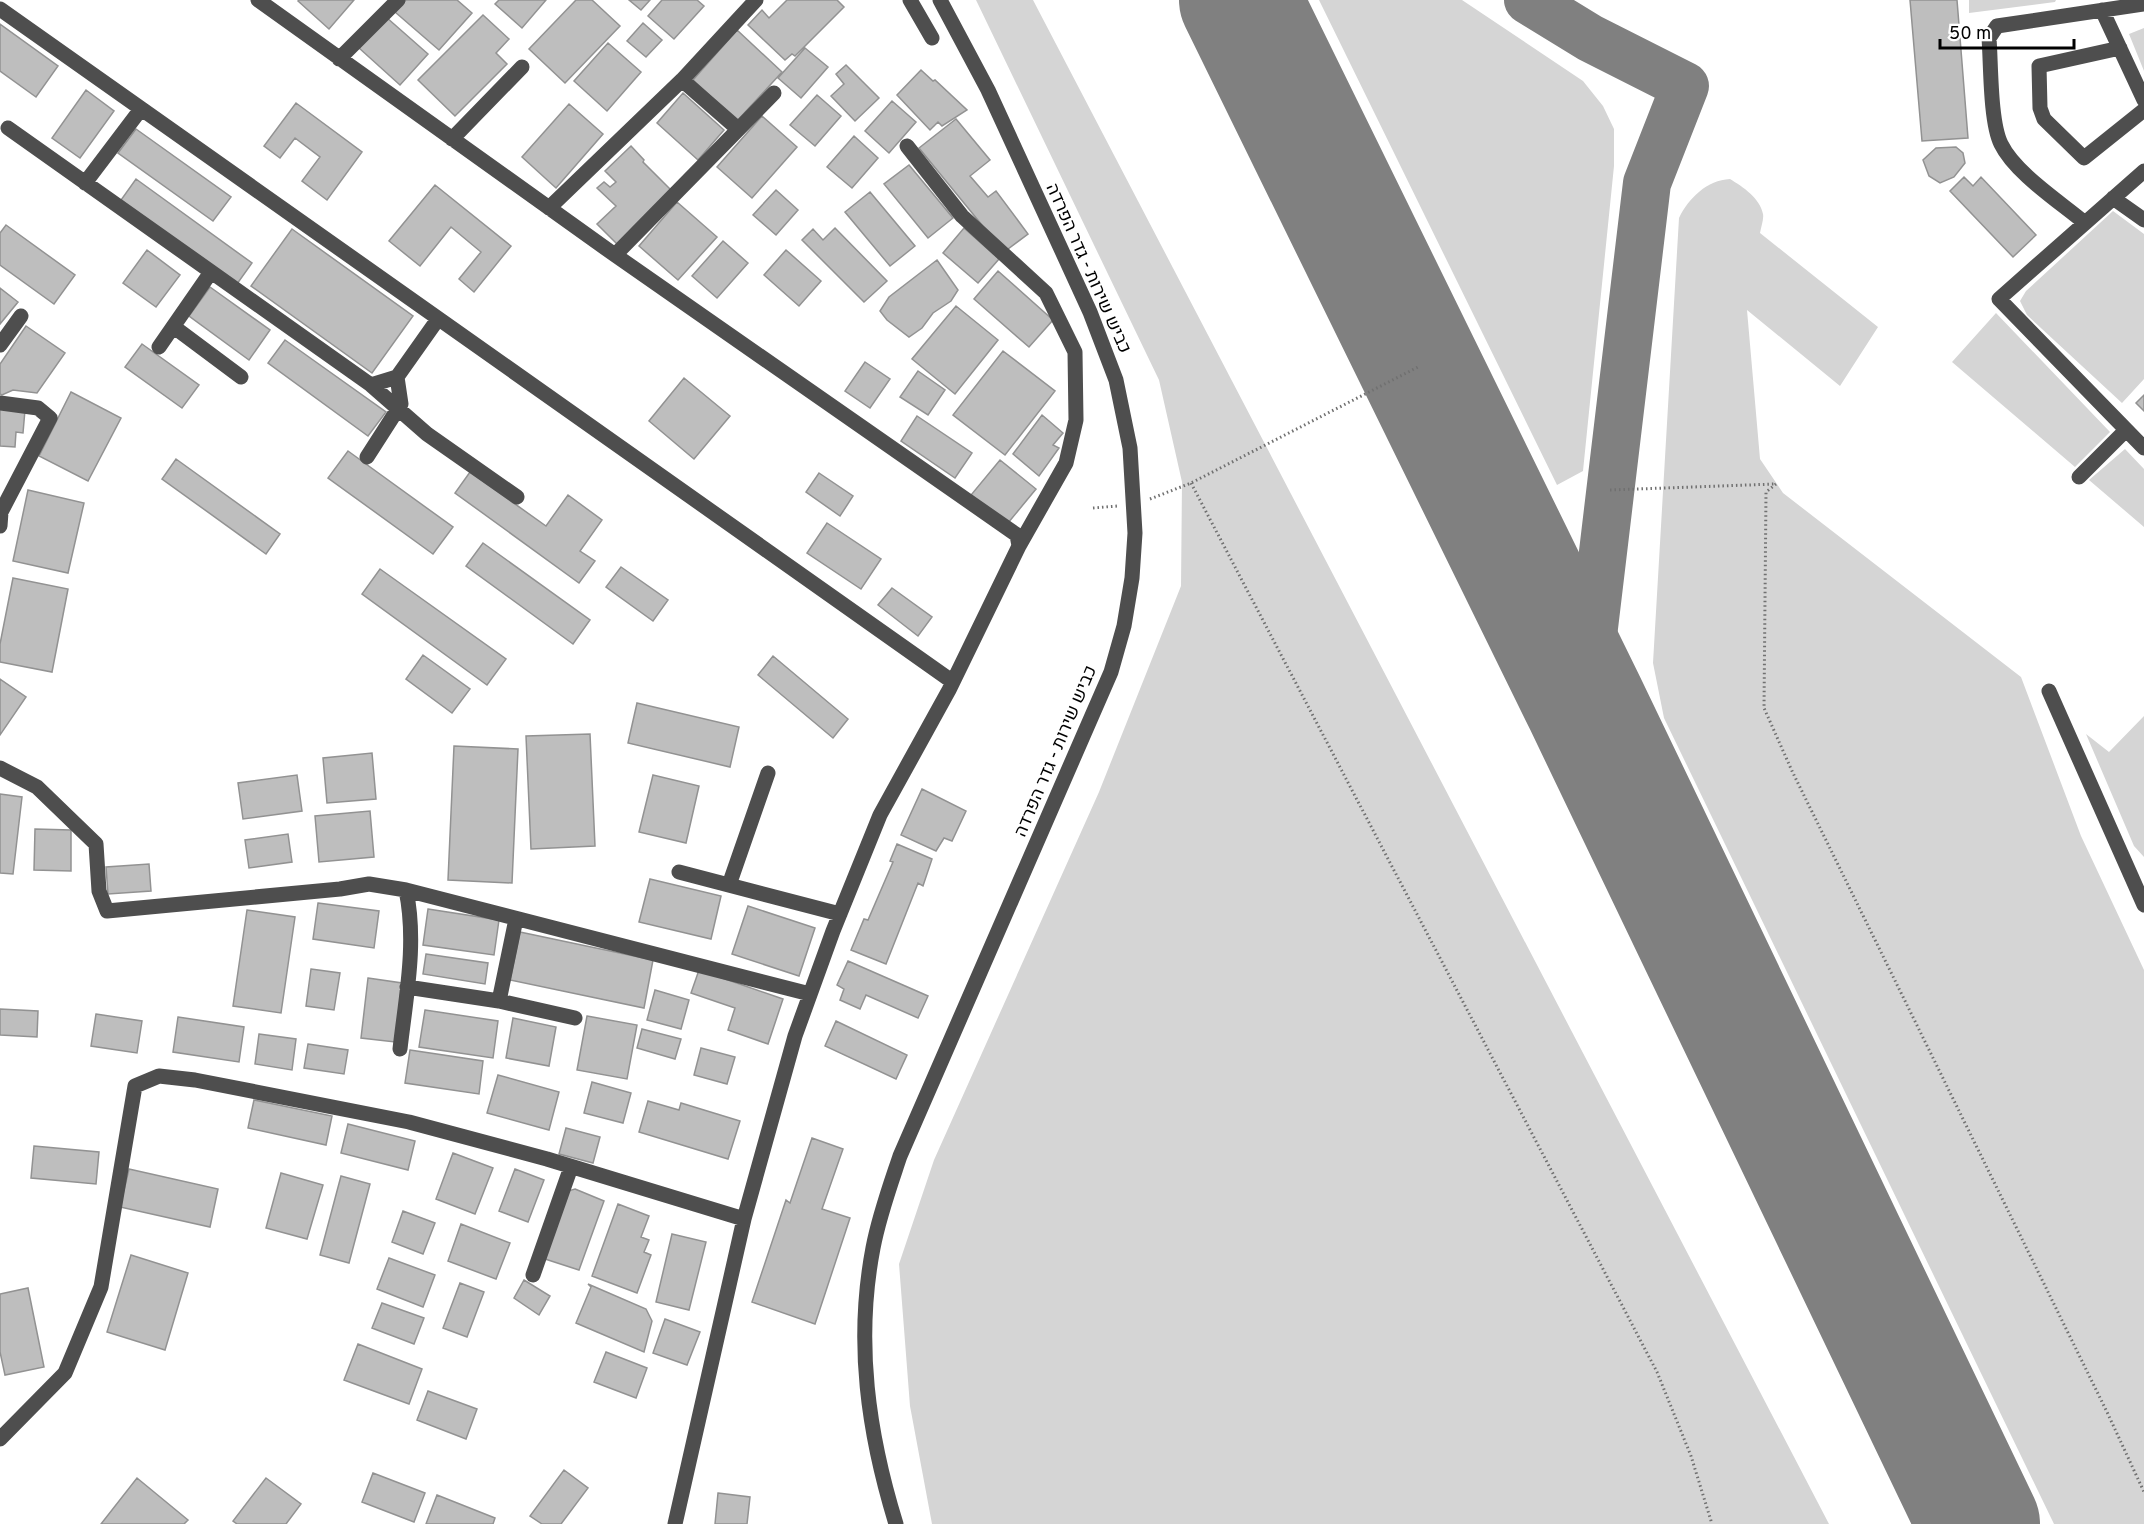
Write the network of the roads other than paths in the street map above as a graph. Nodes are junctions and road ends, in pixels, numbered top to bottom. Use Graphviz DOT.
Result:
graph roads {
  1 [pos="258,0"];
  2 [pos="398,0"];
  3 [pos="910,0"];
  4 [pos="940,0"];
  5 [pos="2069,0"];
  6 [pos="754,1"];
  7 [pos="2144,4"];
  8 [pos="0,9"];
  9 [pos="2102,10"];
  10 [pos="2062,16"];
  11 [pos="932,38"];
  12 [pos="2120,48"];
  13 [pos="339,59"];
  14 [pos="522,67"];
  15 [pos="682,80"];
  16 [pos="774,93"];
  17 [pos="2144,100"];
  18 [pos="141,109"];
  19 [pos="2144,110"];
  20 [pos="8,128"];
  21 [pos="738,129"];
  22 [pos="452,139"];
  23 [pos="907,146"];
  24 [pos="2144,171"];
  25 [pos="85,183"];
  26 [pos="2113,198"];
  27 [pos="549,208"];
  28 [pos="2144,220"];
  29 [pos="2085,223"];
  30 [pos="615,255"];
  31 [pos="211,272"];
  32 [pos="21,316"];
  33 [pos="438,320"];
  34 [pos="174,327"];
  35 [pos="0,345"];
  36 [pos="159,347"];
  37 [pos="241,376"];
  38 [pos="397,376"];
  39 [pos="371,386"];
  40 [pos="0,403"];
  41 [pos="398,408"];
  42 [pos="2126,430"];
  43 [pos="2144,448"];
  44 [pos="367,457"];
  45 [pos="2079,477"];
  46 [pos="517,497"];
  47 [pos="0,526"];
  48 [pos="1019,546"];
  49 [pos="953,682"];
  50 [pos="2049,692"];
  51 [pos="0,768"];
  52 [pos="768,773"];
  53 [pos="679,872"];
  54 [pos="729,885"];
  55 [pos="406,890"];
  56 [pos="2144,905"];
  57 [pos="840,914"];
  58 [pos="516,918"];
  59 [pos="407,987"];
  60 [pos="810,994"];
  61 [pos="499,1001"];
  62 [pos="575,1018"];
  63 [pos="400,1049"];
  64 [pos="571,1167"];
  65 [pos="744,1219"];
  66 [pos="533,1275"];
  67 [pos="0,1439"];
  68 [pos="675,1524"];
  69 [pos="897,1524"];
  1 -- 13 [label="street"];
  2 -- 13 [label="street"];
  3 -- 11 [label="street"];
  4 -- 69 [label="street, כביש שירות - גדר הפרדה"];
  5 -- 10 [label="street"];
  6 -- 15 [label="street"];
  7 -- 9 [label="street"];
  8 -- 18 [label="street"];
  9 -- 10 [label="street"];
  9 -- 12 [label="street"];
  10 -- 29 [label="street"];
  12 -- 17 [label="street"];
  12 -- 19 [label="street"];
  13 -- 22 [label="street"];
  14 -- 22 [label="street"];
  15 -- 21 [label="street"];
  15 -- 27 [label="street"];
  16 -- 21 [label="street"];
  18 -- 25 [label="street"];
  18 -- 33 [label="street"];
  20 -- 25 [label="street"];
  21 -- 30 [label="street"];
  22 -- 27 [label="street"];
  23 -- 48 [label="street"];
  24 -- 26 [label="street"];
  25 -- 31 [label="street"];
  26 -- 28 [label="street"];
  26 -- 29 [label="street"];
  27 -- 30 [label="street"];
  29 -- 42 [label="street"];
  30 -- 48 [label="street"];
  31 -- 34 [label="street"];
  31 -- 39 [label="street"];
  32 -- 35 [label="street"];
  33 -- 38 [label="street"];
  33 -- 49 [label="street"];
  34 -- 36 [label="street"];
  34 -- 37 [label="street"];
  38 -- 39 [label="street"];
  38 -- 41 [label="street"];
  39 -- 41 [label="street"];
  40 -- 47 [label="street"];
  41 -- 44 [label="street"];
  41 -- 46 [label="street"];
  42 -- 43 [label="street"];
  42 -- 45 [label="street"];
  48 -- 49 [label="street"];
  49 -- 57 [label="street"];
  50 -- 56 [label="street"];
  51 -- 55 [label="street"];
  52 -- 54 [label="street"];
  53 -- 54 [label="street"];
  54 -- 57 [label="street"];
  55 -- 58 [label="street"];
  55 -- 59 [label="street"];
  57 -- 60 [label="street"];
  58 -- 60 [label="street"];
  58 -- 61 [label="street"];
  59 -- 61 [label="street"];
  59 -- 63 [label="street"];
  60 -- 65 [label="street"];
  61 -- 62 [label="street"];
  64 -- 65 [label="street"];
  64 -- 66 [label="street"];
  64 -- 67 [label="street"];
  65 -- 68 [label="street"];
}
